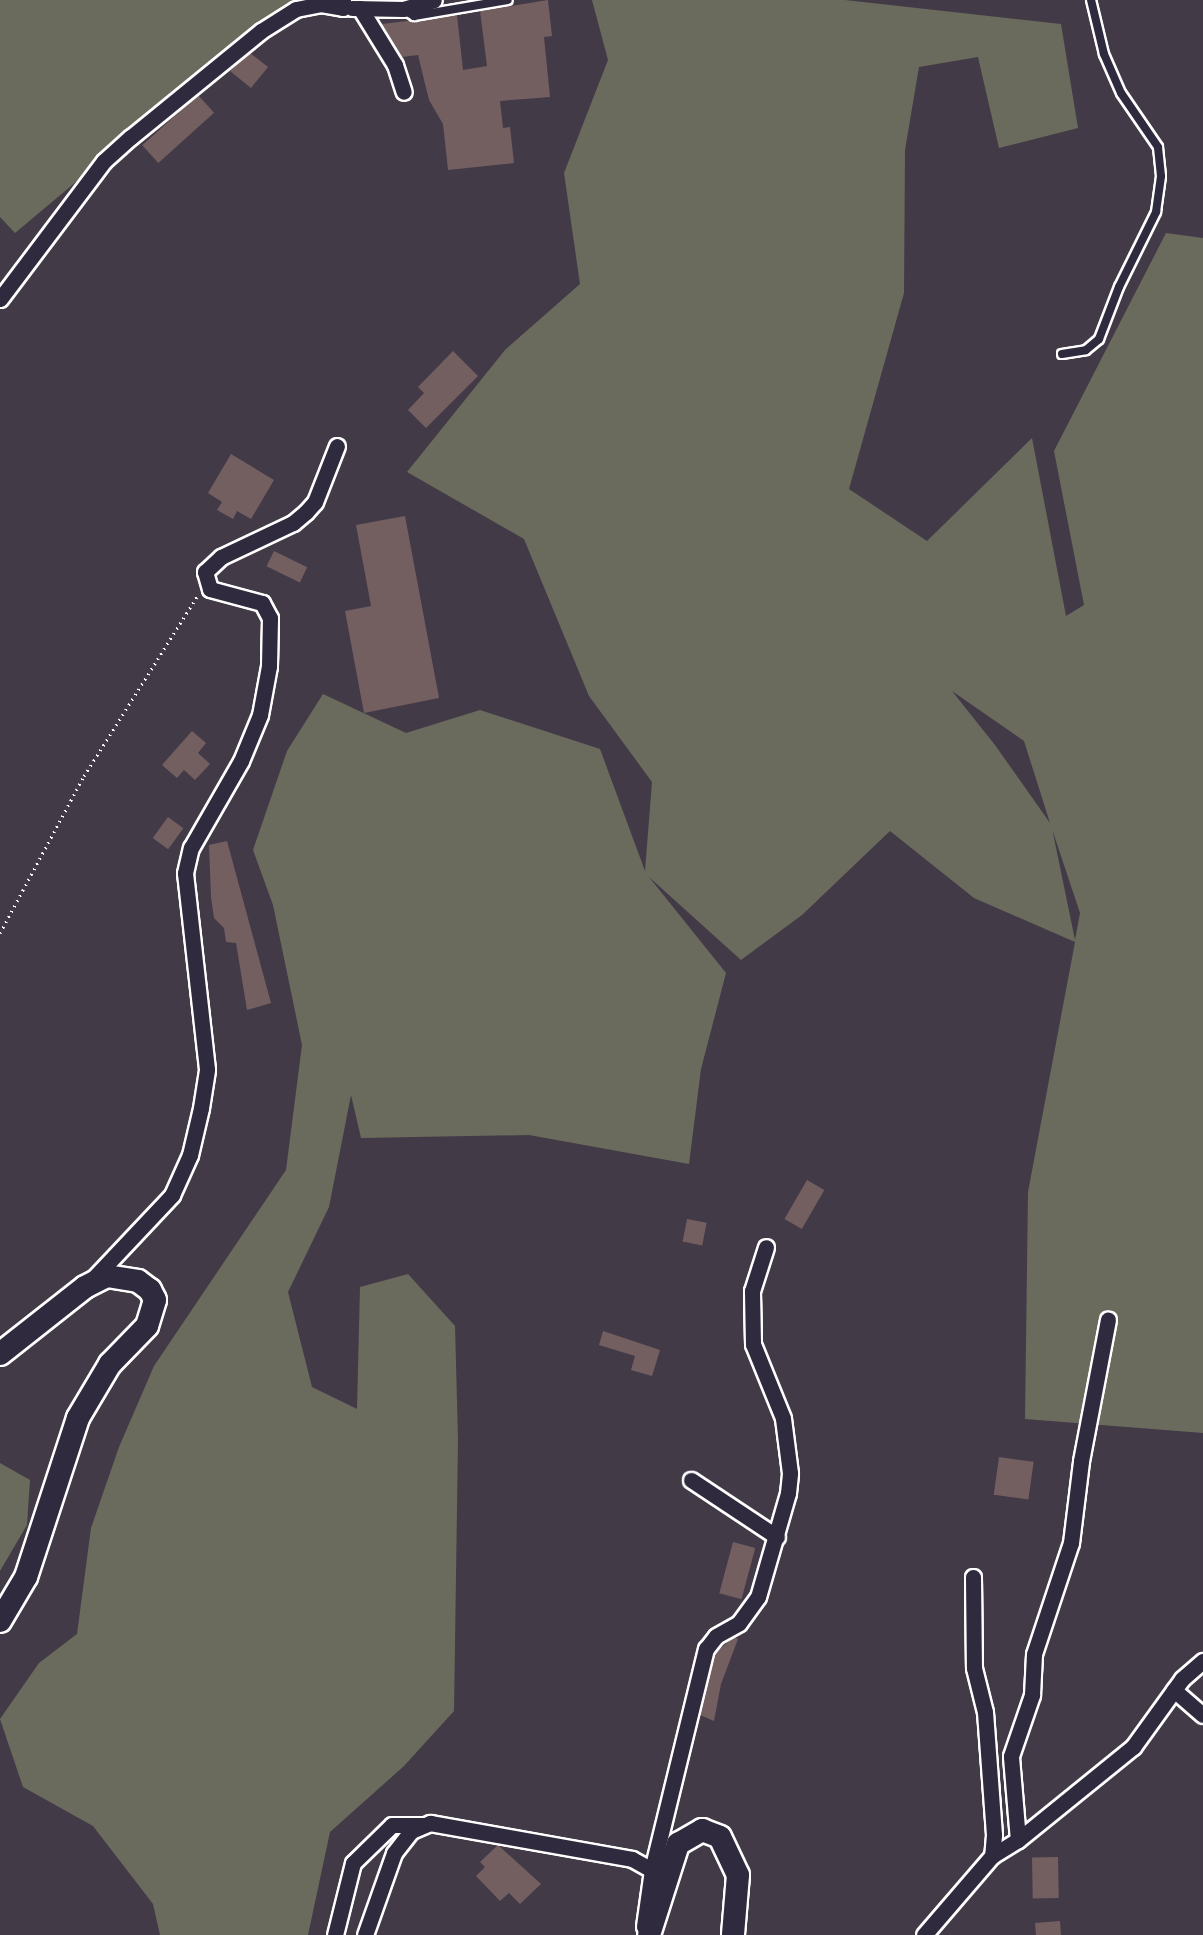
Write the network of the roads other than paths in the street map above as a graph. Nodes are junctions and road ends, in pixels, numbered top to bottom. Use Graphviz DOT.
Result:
graph roads {
  1 [pos="434,0"];
  2 [pos="508,0"];
  3 [pos="1091,0"];
  4 [pos="343,4"];
  5 [pos="360,8"];
  6 [pos="404,9"];
  7 [pos="404,92"];
  8 [pos="0,299"];
  9 [pos="1062,354"];
  10 [pos="337,446"];
  11 [pos="766,1247"];
  12 [pos="85,1287"];
  13 [pos="1107,1320"];
  14 [pos="0,1354"];
  15 [pos="692,1480"];
  16 [pos="777,1537"];
  17 [pos="973,1577"];
  18 [pos="0,1621"];
  19 [pos="1203,1661"];
  20 [pos="1174,1690"];
  21 [pos="1203,1715"];
  22 [pos="422,1825"];
  23 [pos="1018,1840"];
  24 [pos="992,1856"];
  25 [pos="652,1870"];
  26 [pos="335,1935"];
  27 [pos="365,1935"];
  28 [pos="643,1935"];
  29 [pos="649,1935"];
  30 [pos="733,1935"];
  31 [pos="924,1935"];
  1 -- 6 [label="street"];
  2 -- 6 [label="lane"];
  3 -- 9 [label="lane"];
  4 -- 5 [label="street"];
  4 -- 8 [label="street"];
  5 -- 6 [label="street"];
  5 -- 7 [label="street"];
  10 -- 12 [label="street"];
  11 -- 16 [label="street"];
  12 -- 14 [label="main road"];
  12 -- 18 [label="main road"];
  13 -- 23 [label="street"];
  15 -- 16 [label="street"];
  16 -- 25 [label="street"];
  17 -- 24 [label="street"];
  19 -- 20 [label="street"];
  20 -- 21 [label="street"];
  20 -- 23 [label="street"];
  22 -- 25 [label="street"];
  22 -- 26 [label="street"];
  22 -- 27 [label="street"];
  23 -- 24 [label="street"];
  24 -- 31 [label="street"];
  25 -- 28 [label="street"];
  29 -- 30 [label="main road"];
}
